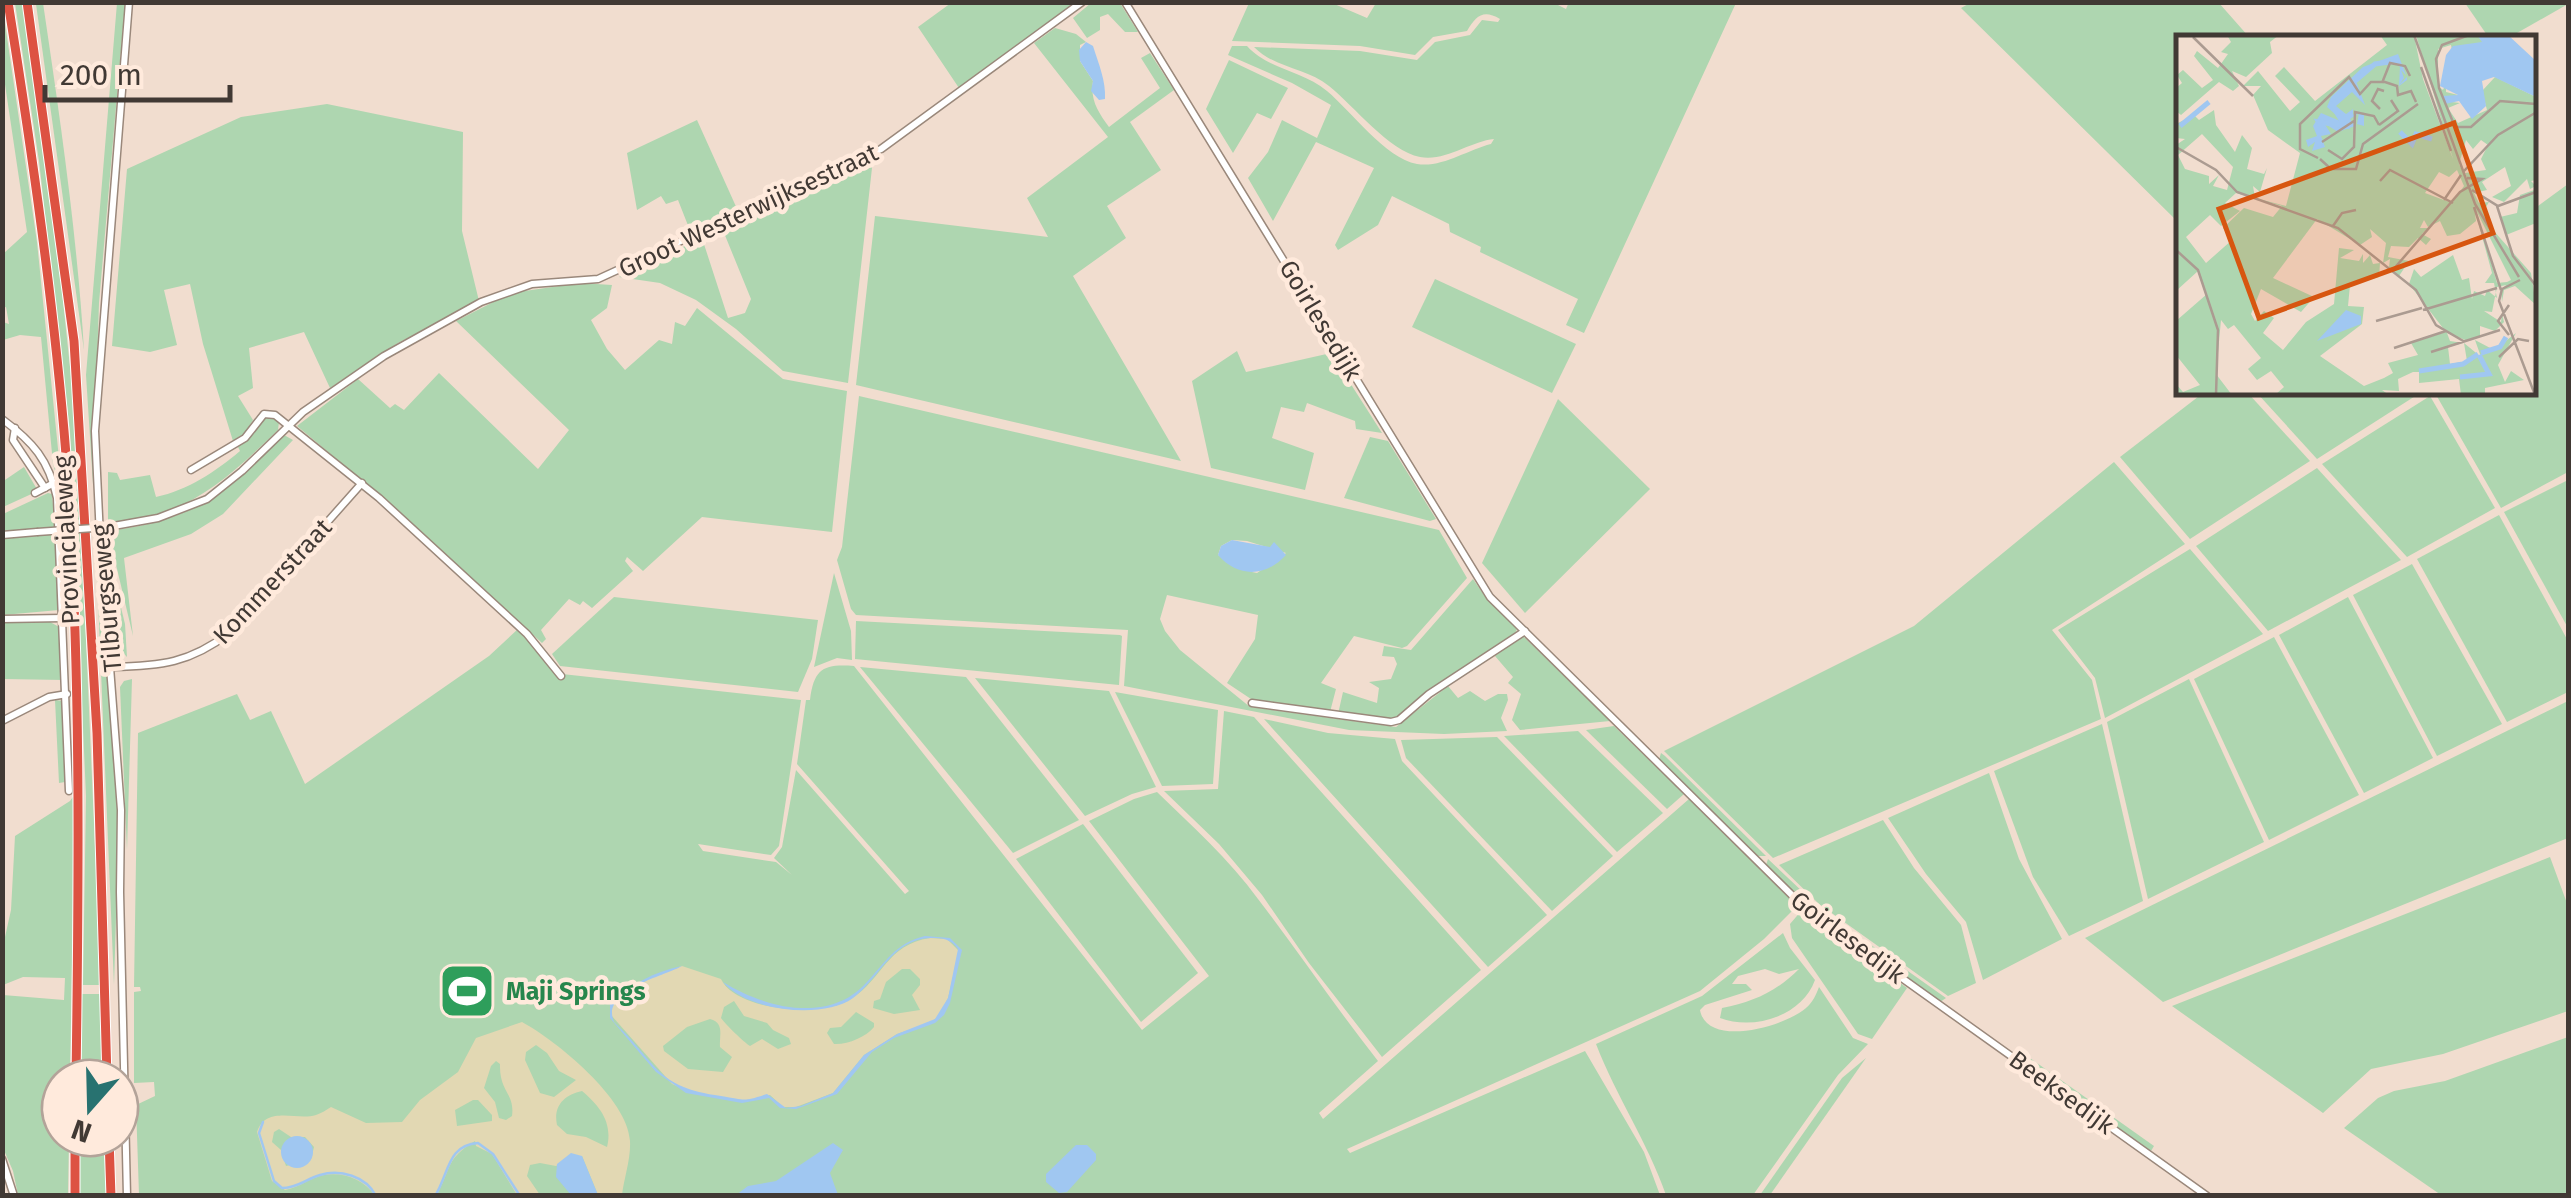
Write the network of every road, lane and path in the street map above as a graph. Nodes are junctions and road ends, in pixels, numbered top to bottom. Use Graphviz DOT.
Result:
graph roads {
  1 [pos="8,2"];
  2 [pos="26,2"];
  3 [pos="129,2"];
  4 [pos="1082,2"];
  5 [pos="1125,2"];
  6 [pos="2,419"];
  7 [pos="288,425"];
  8 [pos="14,428"];
  9 [pos="191,470"];
  10 [pos="54,483"];
  11 [pos="362,484"];
  12 [pos="45,488"];
  13 [pos="35,493"];
  14 [pos="2,535"];
  15 [pos="63,618"];
  16 [pos="2,619"];
  17 [pos="1525,631"];
  18 [pos="112,667"];
  19 [pos="561,676"];
  20 [pos="67,694"];
  21 [pos="1252,703"];
  22 [pos="2,722"];
  23 [pos="68,792"];
  24 [pos="1916,988"];
  25 [pos="76,1058"];
  26 [pos="106,1058"];
  27 [pos="76,1158"];
  28 [pos="110,1158"];
  29 [pos="2,1159"];
  30 [pos="14,1196"];
  31 [pos="75,1196"];
  32 [pos="111,1196"];
  33 [pos="127,1196"];
  34 [pos="2207,1196"];
  1 -- 25 [label="highway, Provincialeweg"];
  2 -- 26 [label="highway, Provincialeweg"];
  3 -- 18 [label="street, Tilburgseweg"];
  4 -- 7 [label="street, Groot Westerwijksestraat"];
  5 -- 17 [label="street, Goirlesedijk"];
  6 -- 8 [label="street"];
  7 -- 9 [label="street, Groot Westerwijksestraat"];
  7 -- 11 [label="street"];
  7 -- 14 [label="street, Groot Westerwijksestraat, bridge"];
  8 -- 10 [label="street"];
  8 -- 12 [label="street"];
  10 -- 12 [label="street"];
  10 -- 15 [label="street"];
  11 -- 18 [label="street, Kommerstraat"];
  11 -- 19 [label="street"];
  12 -- 13 [label="street"];
  15 -- 16 [label="street"];
  15 -- 20 [label="street"];
  17 -- 21 [label="street"];
  17 -- 24 [label="street, Goirlesedijk"];
  18 -- 33 [label="street, Tilburgseweg"];
  20 -- 22 [label="street"];
  20 -- 23 [label="street"];
  24 -- 34 [label="street, Beeksedijk"];
  27 -- 31 [label="highway"];
  28 -- 32 [label="highway"];
  29 -- 30 [label="street"];
}
